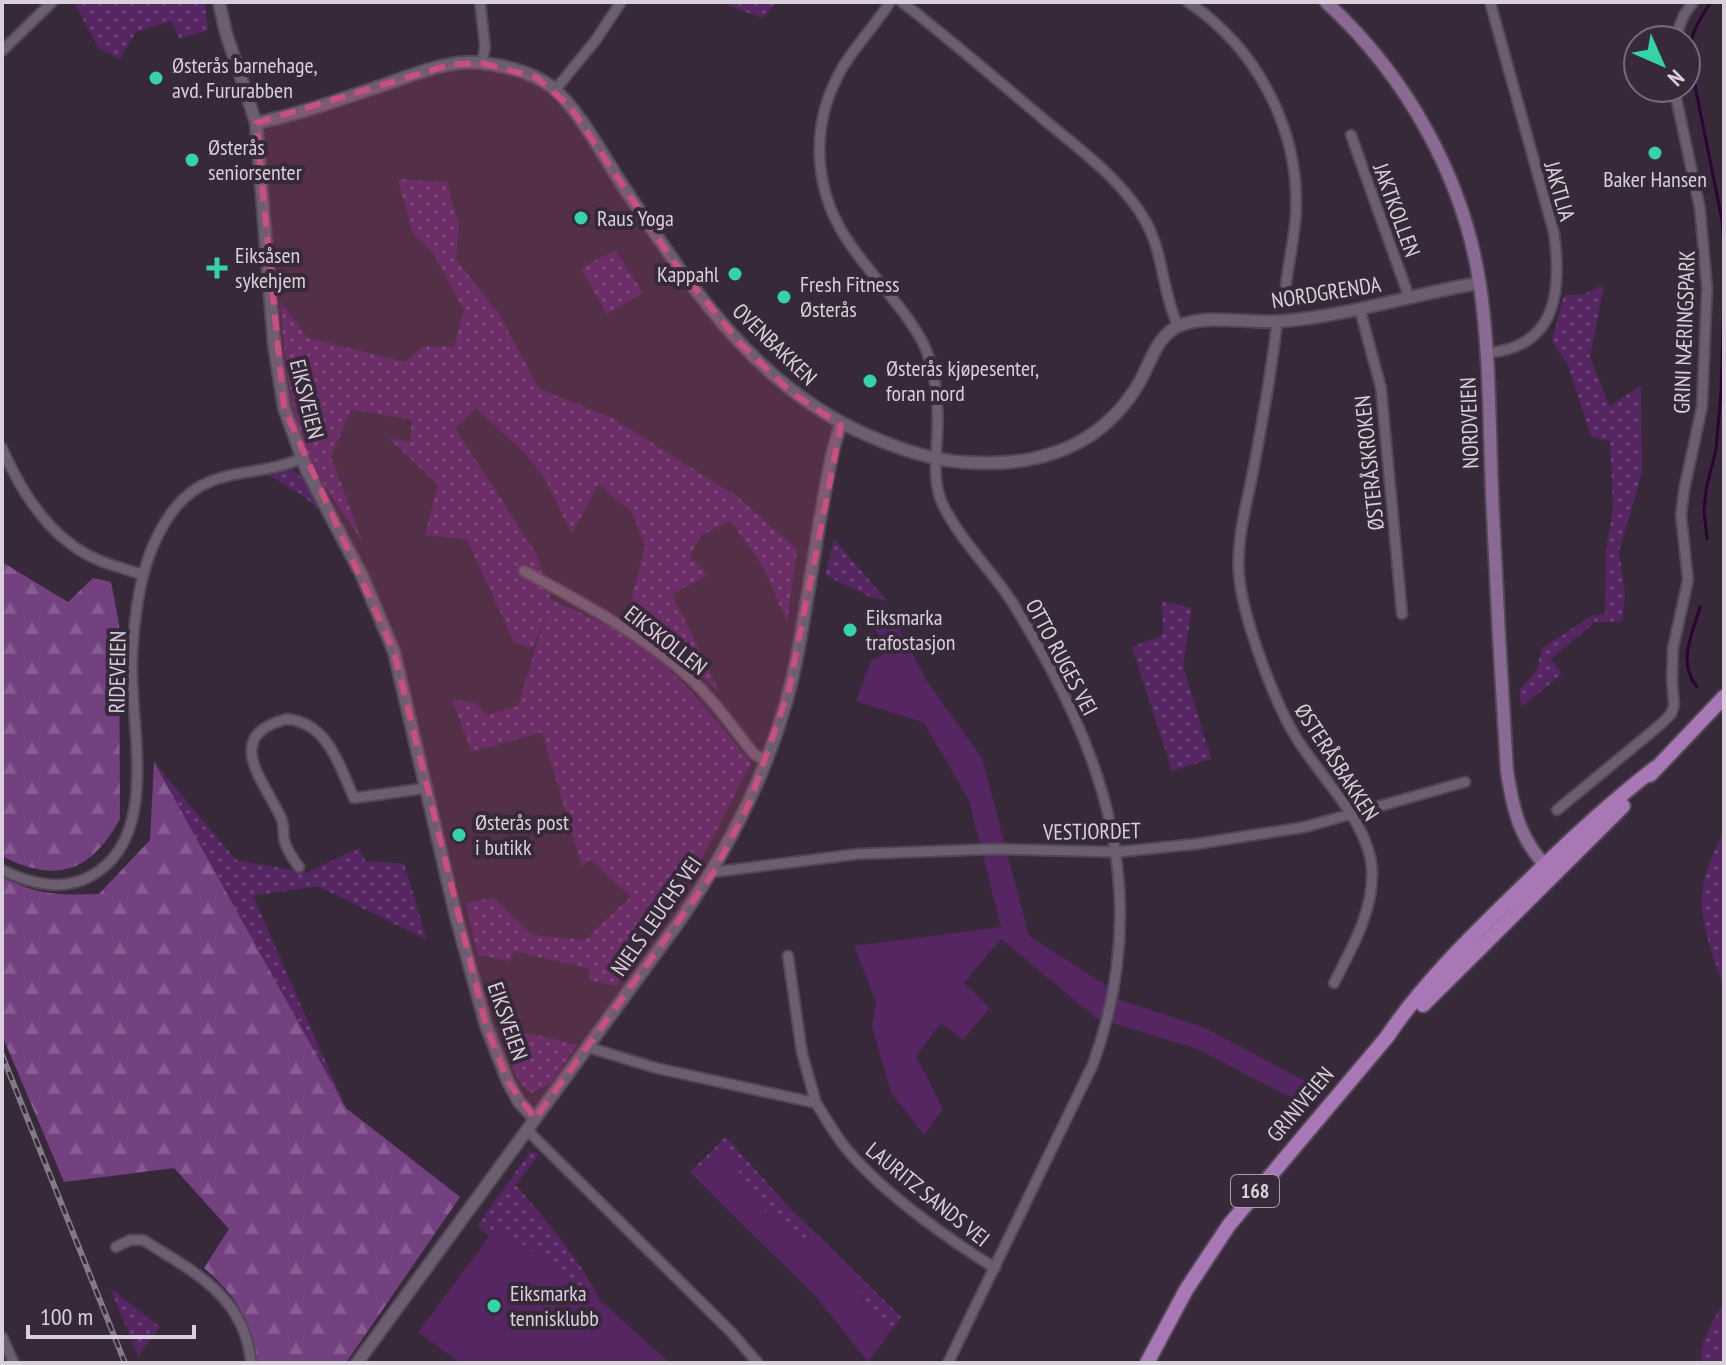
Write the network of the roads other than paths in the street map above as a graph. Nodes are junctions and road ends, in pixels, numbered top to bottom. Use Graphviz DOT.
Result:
graph roads {
  1 [pos="52,2"];
  2 [pos="219,2"];
  3 [pos="480,2"];
  4 [pos="621,2"];
  5 [pos="890,2"];
  6 [pos="902,2"];
  7 [pos="1188,2"];
  8 [pos="1326,2"];
  9 [pos="1490,2"];
  10 [pos="1693,2"];
  11 [pos="1680,24"];
  12 [pos="2,51"];
  13 [pos="482,63"];
  14 [pos="555,90"];
  15 [pos="1677,104"];
  16 [pos="256,123"];
  17 [pos="1351,135"];
  18 [pos="1479,283"];
  19 [pos="1286,284"];
  20 [pos="1409,297"];
  21 [pos="1360,310"];
  22 [pos="1277,322"];
  23 [pos="1178,326"];
  24 [pos="1487,353"];
  25 [pos="841,425"];
  26 [pos="2,448"];
  27 [pos="302,458"];
  28 [pos="935,458"];
  29 [pos="524,571"];
  30 [pos="143,575"];
  31 [pos="1402,614"];
  32 [pos="1724,697"];
  33 [pos="766,761"];
  34 [pos="1465,782"];
  35 [pos="427,788"];
  36 [pos="1557,810"];
  37 [pos="1351,816"];
  38 [pos="1117,852"];
  39 [pos="299,867"];
  40 [pos="2,870"];
  41 [pos="1549,870"];
  42 [pos="714,872"];
  43 [pos="788,956"];
  44 [pos="1334,983"];
  45 [pos="587,1047"];
  46 [pos="816,1103"];
  47 [pos="535,1119"];
  48 [pos="527,1130"];
  49 [pos="116,1247"];
  50 [pos="995,1268"];
  51 [pos="2,1337"];
  52 [pos="14,1363"];
  53 [pos="251,1363"];
  54 [pos="357,1363"];
  55 [pos="758,1363"];
  56 [pos="948,1363"];
  57 [pos="1147,1363"];
  1 -- 12 [label="street"];
  2 -- 16 [label="street, EIKSVEIEN"];
  3 -- 13 [label="street"];
  4 -- 14 [label="street"];
  5 -- 28 [label="street, OTTO RUGES VEI"];
  6 -- 23 [label="street"];
  7 -- 19 [label="street"];
  8 -- 18 [label="main road, NORDVEIEN"];
  9 -- 24 [label="street, JAKTLIA"];
  10 -- 11 [label="street"];
  13 -- 14 [label="street, OVENBAKKEN"];
  13 -- 16 [label="street, OVENBAKKEN"];
  14 -- 25 [label="street, OVENBAKKEN"];
  15 -- 36 [label="street, GRINI NÆRINGSPARK"];
  16 -- 27 [label="street, EIKSVEIEN"];
  17 -- 20 [label="street, JAKTKOLLEN"];
  18 -- 20 [label="street, NORDGRENDA"];
  18 -- 24 [label="main road, NORDVEIEN"];
  20 -- 21 [label="street, NORDGRENDA"];
  21 -- 22 [label="street, NORDGRENDA"];
  21 -- 31 [label="street, ØSTERÅSKROKEN"];
  22 -- 23 [label="street, NORDGRENDA"];
  22 -- 37 [label="street, ØSTERÅSBAKKEN"];
  23 -- 28 [label="street, OVENBAKKEN"];
  24 -- 41 [label="main road, NORDVEIEN"];
  25 -- 28 [label="street, OVENBAKKEN"];
  25 -- 33 [label="street, NIELS LEUCHS VEI"];
  26 -- 30 [label="street"];
  27 -- 30 [label="street, RIDEVEIEN"];
  27 -- 35 [label="street, EIKSVEIEN"];
  28 -- 38 [label="street, OTTO RUGES VEI"];
  29 -- 33 [label="street, EIKSKOLLEN"];
  30 -- 40 [label="street, RIDEVEIEN"];
  32 -- 41 [label="main road, GRINIVEIEN / 168"];
  33 -- 42 [label="street, NIELS LEUCHS VEI"];
  34 -- 37 [label="street, VESTJORDET"];
  35 -- 39 [label="street"];
  35 -- 47 [label="street, EIKSVEIEN"];
  37 -- 38 [label="street, VESTJORDET"];
  37 -- 44 [label="street, ØSTERÅSBAKKEN"];
  38 -- 42 [label="street, VESTJORDET"];
  38 -- 50 [label="street, OTTO RUGES VEI"];
  41 -- 57 [label="main road, GRINIVEIEN / 168"];
  42 -- 45 [label="street, NIELS LEUCHS VEI"];
  43 -- 46 [label="street, LAURITZ SANDS VEI"];
  45 -- 46 [label="street"];
  45 -- 47 [label="street, NIELS LEUCHS VEI"];
  46 -- 50 [label="street, LAURITZ SANDS VEI"];
  47 -- 48 [label="street, NIELS LEUCHS VEI"];
  48 -- 54 [label="street, NIELS LEUCHS VEI"];
  48 -- 55 [label="street"];
  49 -- 53 [label="street"];
  50 -- 56 [label="street, OTTO RUGES VEI"];
  51 -- 52 [label="street"];
}
